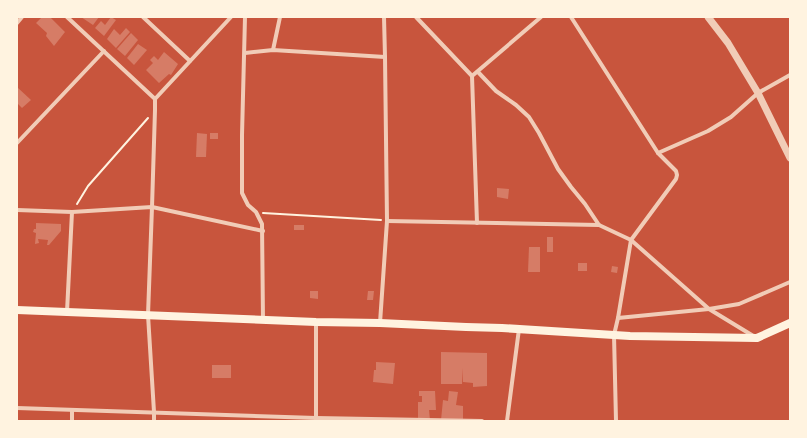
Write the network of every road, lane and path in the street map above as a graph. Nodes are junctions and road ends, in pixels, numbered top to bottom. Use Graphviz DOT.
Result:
graph roads {
  1 [pos="22,17"];
  2 [pos="68,17"];
  3 [pos="143,17"];
  4 [pos="222,17"];
  5 [pos="231,17"];
  6 [pos="245,17"];
  7 [pos="280,17"];
  8 [pos="384,17"];
  9 [pos="416,17"];
  10 [pos="541,17"];
  11 [pos="571,17"];
  12 [pos="708,17"];
  13 [pos="227,22"];
  14 [pos="17,23"];
  15 [pos="274,50"];
  16 [pos="104,51"];
  17 [pos="245,53"];
  18 [pos="386,57"];
  19 [pos="190,61"];
  20 [pos="478,72"];
  21 [pos="790,75"];
  22 [pos="472,76"];
  23 [pos="758,93"];
  24 [pos="154,99"];
  25 [pos="155,110"];
  26 [pos="17,143"];
  27 [pos="658,152"];
  28 [pos="790,158"];
  29 [pos="152,207"];
  30 [pos="17,210"];
  31 [pos="72,212"];
  32 [pos="256,212"];
  33 [pos="387,221"];
  34 [pos="477,223"];
  35 [pos="599,225"];
  36 [pos="263,231"];
  37 [pos="631,240"];
  38 [pos="790,282"];
  39 [pos="708,309"];
  40 [pos="17,310"];
  41 [pos="67,312"];
  42 [pos="148,315"];
  43 [pos="618,318"];
  44 [pos="263,320"];
  45 [pos="316,322"];
  46 [pos="380,323"];
  47 [pos="790,323"];
  48 [pos="519,329"];
  49 [pos="614,335"];
  50 [pos="757,338"];
  51 [pos="17,408"];
  52 [pos="72,410"];
  53 [pos="154,412"];
  54 [pos="232,415"];
  55 [pos="316,420"];
  56 [pos="72,421"];
  57 [pos="154,421"];
  58 [pos="232,421"];
  59 [pos="482,421"];
  60 [pos="507,421"];
  61 [pos="616,421"];
  1 -- 14 [label="street"];
  2 -- 16 [label="street"];
  3 -- 19 [label="street"];
  4 -- 13 [label="street"];
  5 -- 13 [label="street"];
  6 -- 17 [label="street"];
  7 -- 15 [label="street"];
  8 -- 18 [label="street"];
  9 -- 22 [label="street"];
  10 -- 20 [label="street"];
  11 -- 27 [label="street"];
  12 -- 23 [label="street"];
  13 -- 19 [label="street"];
  15 -- 17 [label="street"];
  15 -- 18 [label="street"];
  16 -- 24 [label="street"];
  16 -- 26 [label="street"];
  17 -- 32 [label="street"];
  18 -- 33 [label="street"];
  19 -- 24 [label="street"];
  20 -- 22 [label="street"];
  20 -- 35 [label="street"];
  21 -- 23 [label="street"];
  22 -- 34 [label="street"];
  23 -- 27 [label="street"];
  23 -- 28 [label="street"];
  24 -- 25 [label="street"];
  25 -- 29 [label="street"];
  25 -- 31 [label="path"];
  27 -- 37 [label="street"];
  29 -- 31 [label="street"];
  29 -- 36 [label="street"];
  29 -- 42 [label="street"];
  30 -- 31 [label="street"];
  31 -- 41 [label="street"];
  32 -- 33 [label="path"];
  32 -- 36 [label="street"];
  33 -- 34 [label="street"];
  33 -- 46 [label="street"];
  34 -- 35 [label="street"];
  35 -- 37 [label="street"];
  36 -- 44 [label="street"];
  37 -- 39 [label="street"];
  37 -- 43 [label="street"];
  38 -- 39 [label="street"];
  39 -- 43 [label="street"];
  39 -- 50 [label="street"];
  40 -- 41 [label="main road"];
  41 -- 42 [label="main road"];
  42 -- 44 [label="main road"];
  42 -- 53 [label="street"];
  43 -- 49 [label="street"];
  44 -- 45 [label="main road"];
  45 -- 46 [label="main road"];
  45 -- 55 [label="street"];
  46 -- 48 [label="main road"];
  47 -- 50 [label="main road"];
  48 -- 49 [label="main road"];
  48 -- 60 [label="street"];
  49 -- 50 [label="main road"];
  49 -- 61 [label="street"];
  51 -- 52 [label="street"];
  52 -- 53 [label="street"];
  52 -- 56 [label="street"];
  53 -- 54 [label="street"];
  53 -- 57 [label="street"];
  54 -- 55 [label="street"];
  54 -- 58 [label="street"];
  55 -- 59 [label="street"];
}
